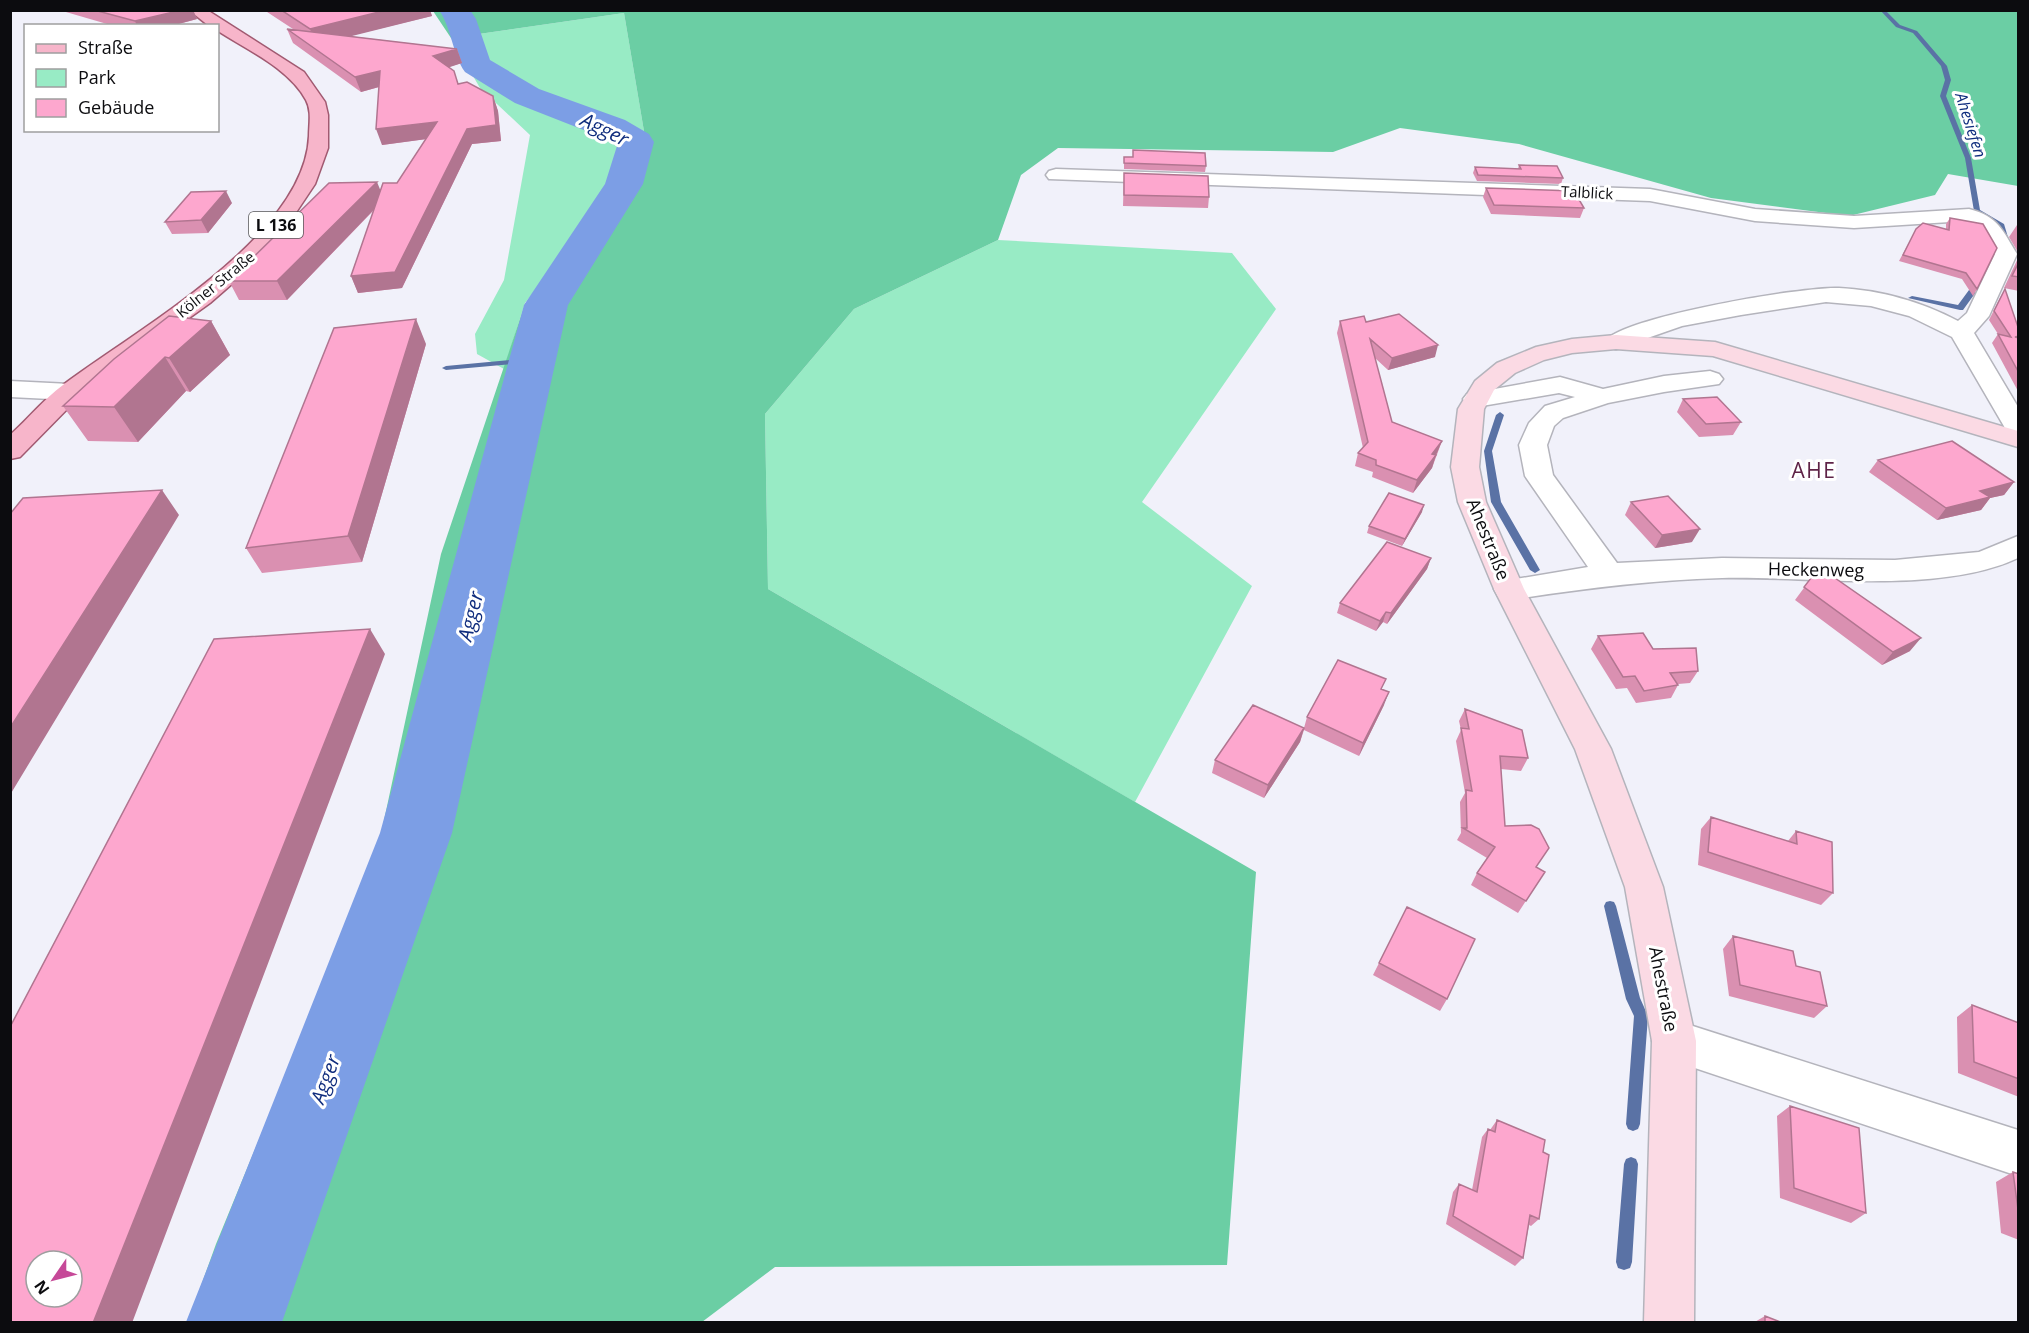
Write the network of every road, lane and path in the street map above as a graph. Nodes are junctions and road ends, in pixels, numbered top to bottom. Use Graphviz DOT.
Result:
graph roads {
  1 [pos="196,10"];
  2 [pos="218,24"];
  3 [pos="219,25"];
  4 [pos="1056,175"];
  5 [pos="1961,332"];
  6 [pos="1616,342"];
  7 [pos="1710,379"];
  8 [pos="10,389"];
  9 [pos="70,392"];
  10 [pos="1602,397"];
  11 [pos="1476,399"];
  12 [pos="2019,428"];
  13 [pos="2019,439"];
  14 [pos="10,451"];
  15 [pos="2019,546"];
  16 [pos="1609,574"];
  17 [pos="1509,589"];
  18 [pos="1674,1041"];
  19 [pos="2019,1153"];
  20 [pos="1669,1323"];
  1 -- 2 [label="main road, Kölner Straße / L 136"];
  3 -- 9 [label="main road, Kölner Straße / L 136"];
  4 -- 5 [label="street, Talblick"];
  5 -- 6 [label="street"];
  5 -- 12 [label="street"];
  6 -- 11 [label="main road, Ahestraße"];
  6 -- 13 [label="main road, Ahestraße"];
  7 -- 10 [label="street"];
  8 -- 9 [label="street"];
  9 -- 14 [label="main road, Kölner Straße / L 136"];
  10 -- 11 [label="street"];
  10 -- 16 [label="street"];
  11 -- 17 [label="main road, Ahestraße"];
  15 -- 16 [label="street, Heckenweg"];
  16 -- 17 [label="street, Heckenweg"];
  17 -- 18 [label="main road, Ahestraße"];
  18 -- 19 [label="street, Ahestraße"];
  18 -- 20 [label="main road, Ahestraße"];
}
